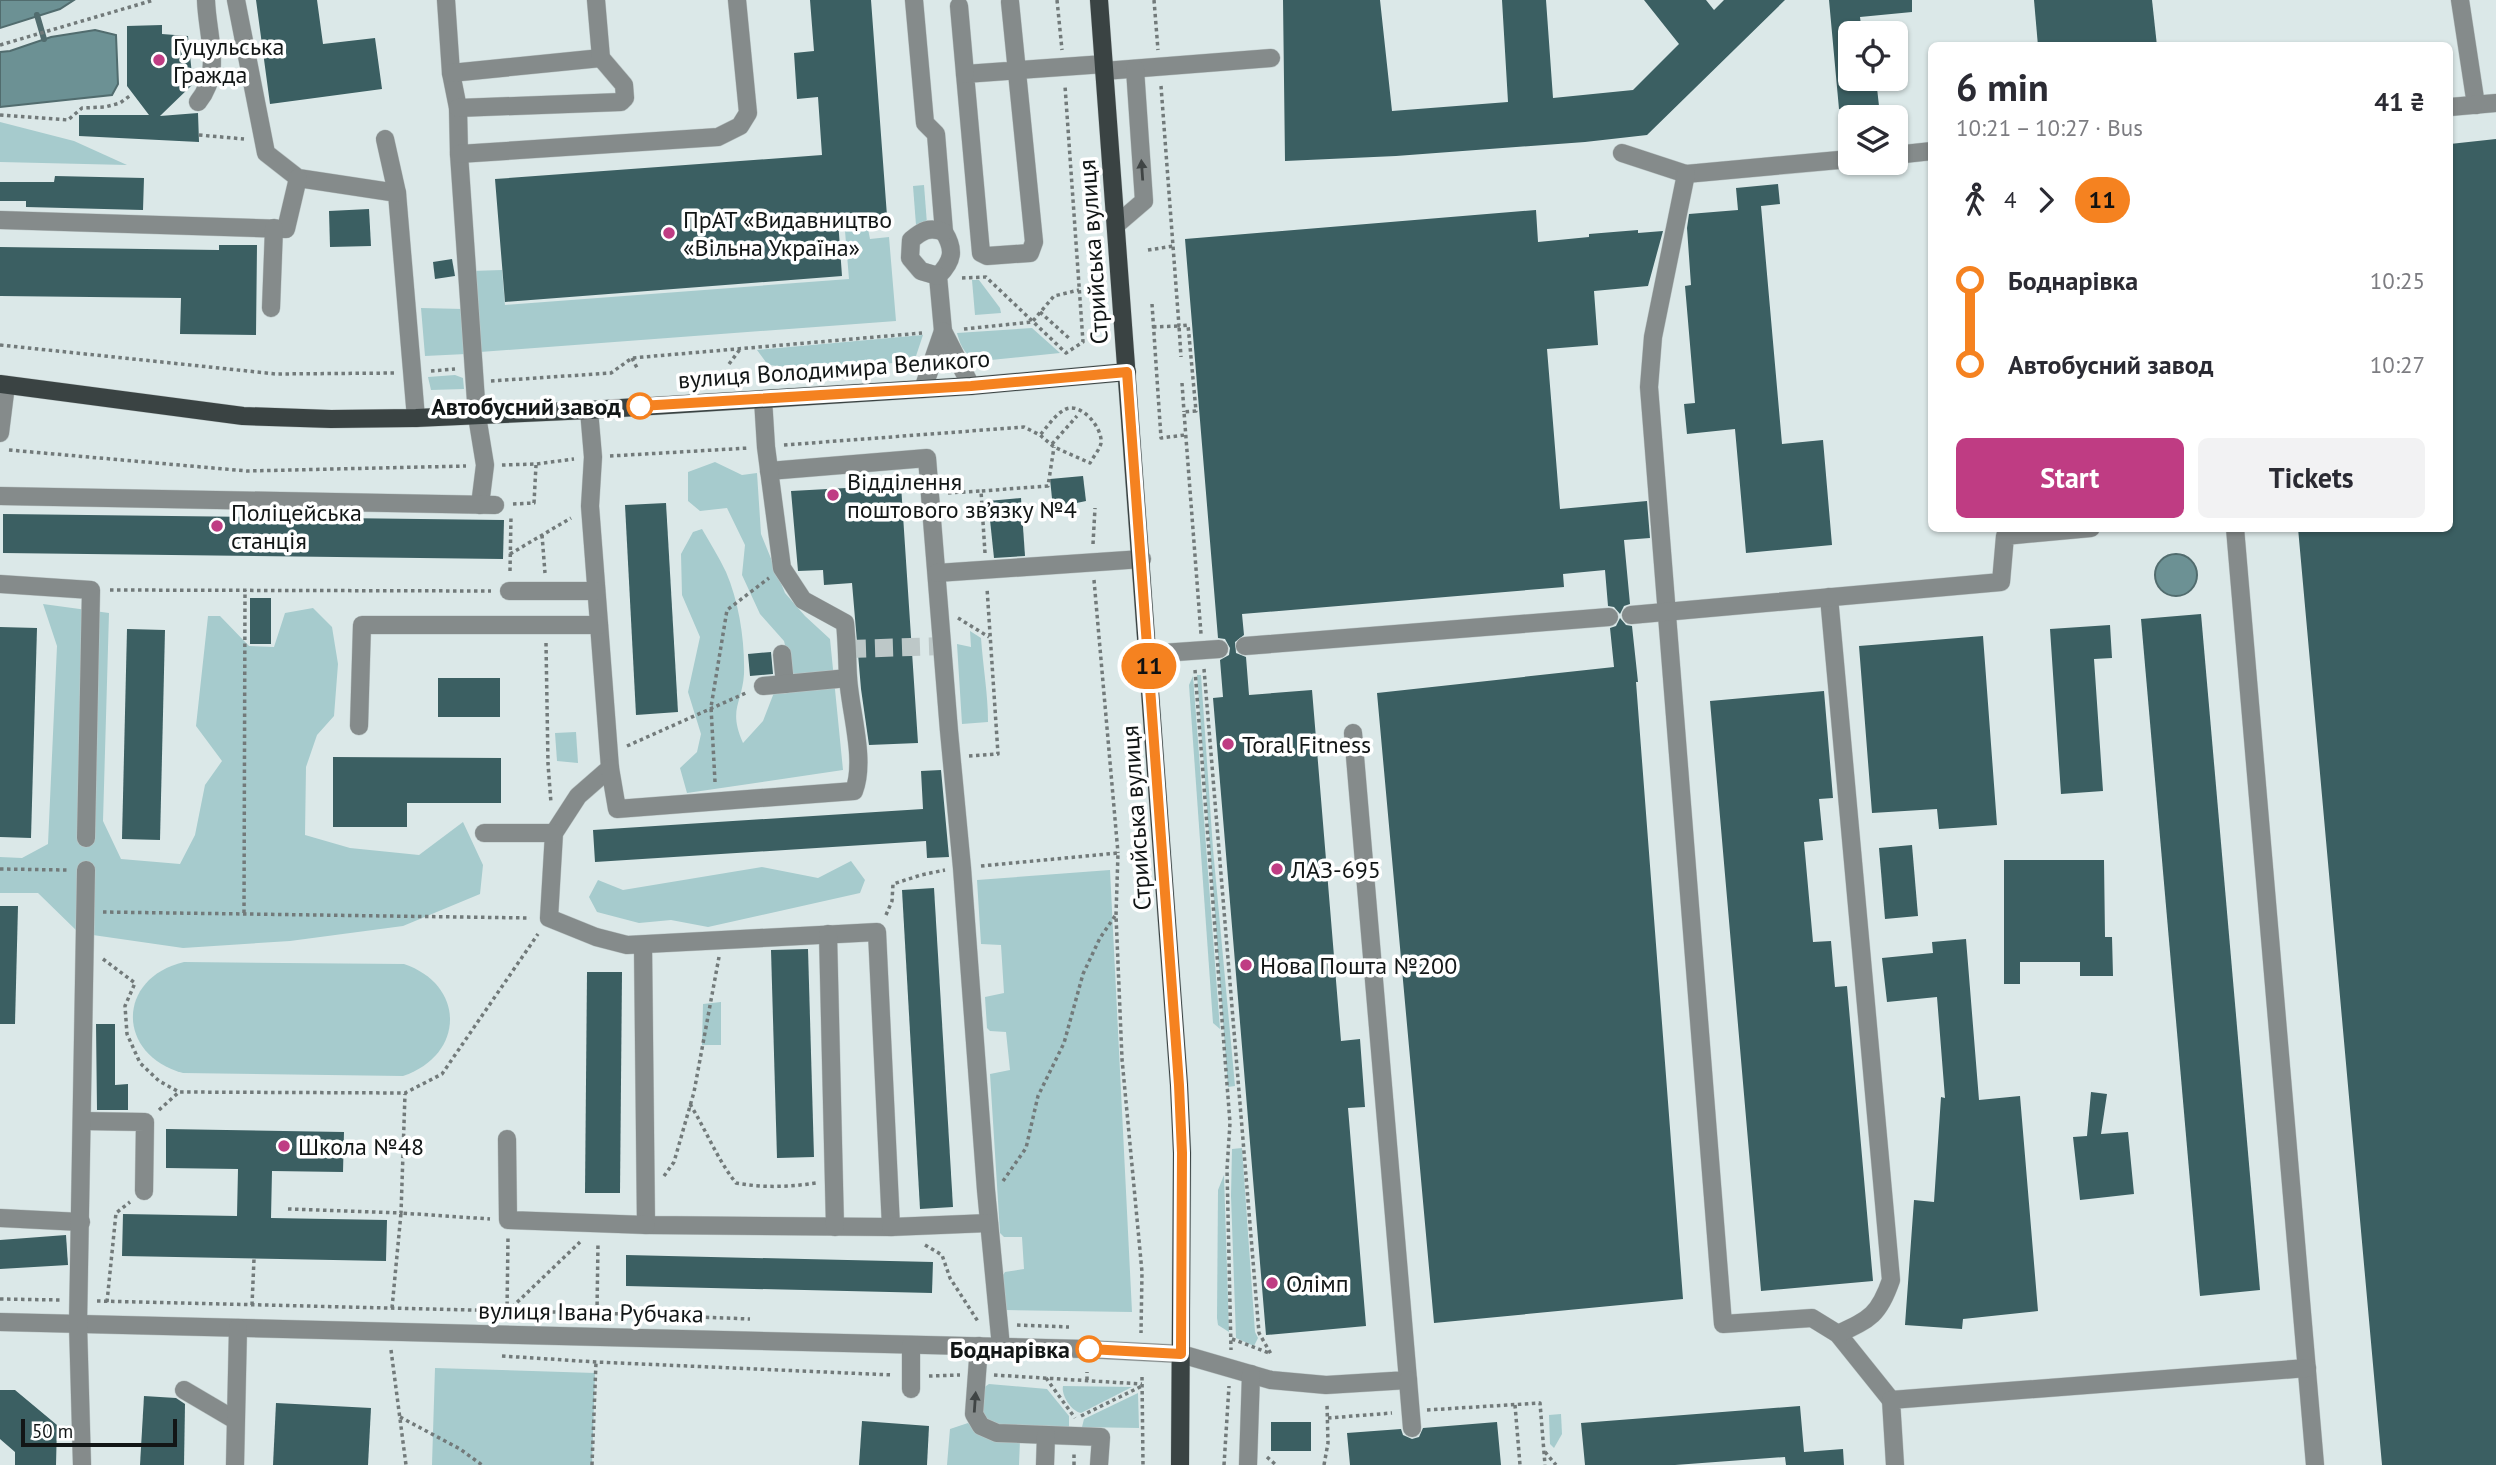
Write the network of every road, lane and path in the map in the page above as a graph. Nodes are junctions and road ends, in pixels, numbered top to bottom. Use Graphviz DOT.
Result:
graph roads {
  1 [pos="154,0"];
  2 [pos="206,0"];
  3 [pos="236,0"];
  4 [pos="446,0"];
  5 [pos="596,0"];
  6 [pos="737,0"];
  7 [pos="914,0"];
  8 [pos="1057,0"];
  9 [pos="1099,0"];
  10 [pos="1154,0"];
  11 [pos="2460,0"];
  12 [pos="1010,2"];
  13 [pos="959,6"];
  14 [pos="0,45"];
  15 [pos="601,58"];
  16 [pos="1271,58"];
  17 [pos="1063,67"];
  18 [pos="1159,67"];
  19 [pos="1104,68"];
  20 [pos="1135,69"];
  21 [pos="1016,70"];
  22 [pos="451,73"];
  23 [pos="965,74"];
  24 [pos="131,95"];
  25 [pos="198,102"];
  26 [pos="2496,103"];
  27 [pos="2476,105"];
  28 [pos="2453,107"];
  29 [pos="458,108"];
  30 [pos="0,115"];
  31 [pos="199,135"];
  32 [pos="385,139"];
  33 [pos="263,140"];
  34 [pos="1928,151"];
  35 [pos="1622,153"];
  36 [pos="459,154"];
  37 [pos="1908,154"];
  38 [pos="1838,160"];
  39 [pos="1686,174"];
  40 [pos="298,178"];
  41 [pos="397,194"];
  42 [pos="0,220"];
  43 [pos="1116,225"];
  44 [pos="274,228"];
  45 [pos="944,232"];
  46 [pos="1174,246"];
  47 [pos="1148,250"];
  48 [pos="938,276"];
  49 [pos="1079,290"];
  50 [pos="1152,304"];
  51 [pos="271,308"];
  52 [pos="1041,313"];
  53 [pos="1032,322"];
  54 [pos="1179,326"];
  55 [pos="1153,327"];
  56 [pos="942,331"];
  57 [pos="1071,340"];
  58 [pos="0,345"];
  59 [pos="741,348"];
  60 [pos="1181,357"];
  61 [pos="632,358"];
  62 [pos="729,364"];
  63 [pos="638,370"];
  64 [pos="423,372"];
  65 [pos="1127,372"];
  66 [pos="399,373"];
  67 [pos="468,373"];
  68 [pos="1182,383"];
  69 [pos="3,385"];
  70 [pos="971,386"];
  71 [pos="923,389"];
  72 [pos="763,398"];
  73 [pos="589,410"];
  74 [pos="1184,412"];
  75 [pos="477,416"];
  76 [pos="1077,416"];
  77 [pos="416,418"];
  78 [pos="0,433"];
  79 [pos="1040,435"];
  80 [pos="1185,435"];
  81 [pos="1054,447"];
  82 [pos="0,449"];
  83 [pos="536,464"];
  84 [pos="485,466"];
  85 [pos="769,471"];
  86 [pos="981,491"];
  87 [pos="938,493"];
  88 [pos="0,496"];
  89 [pos="496,505"];
  90 [pos="590,506"];
  91 [pos="1095,508"];
  92 [pos="2044,532"];
  93 [pos="2235,532"];
  94 [pos="542,535"];
  95 [pos="510,554"];
  96 [pos="1142,559"];
  97 [pos="1092,562"];
  98 [pos="782,568"];
  99 [pos="986,569"];
  100 [pos="937,573"];
  101 [pos="0,584"];
  102 [pos="91,590"];
  103 [pos="245,590"];
  104 [pos="509,591"];
  105 [pos="545,591"];
  106 [pos="596,591"];
  107 [pos="1829,597"];
  108 [pos="940,607"];
  109 [pos="1667,612"];
  110 [pos="1632,615"];
  111 [pos="1609,617"];
  112 [pos="546,624"];
  113 [pos="599,625"];
  114 [pos="989,637"];
  115 [pos="1245,646"];
  116 [pos="1205,650"];
  117 [pos="782,654"];
  118 [pos="1148,654"];
  119 [pos="848,678"];
  120 [pos="785,684"];
  121 [pos="762,686"];
  122 [pos="710,707"];
  123 [pos="359,726"];
  124 [pos="1353,733"];
  125 [pos="951,757"];
  126 [pos="609,761"];
  127 [pos="716,802"];
  128 [pos="484,833"];
  129 [pos="554,833"];
  130 [pos="86,838"];
  131 [pos="1118,853"];
  132 [pos="962,868"];
  133 [pos="0,869"];
  134 [pos="86,870"];
  135 [pos="85,912"];
  136 [pos="244,914"];
  137 [pos="1116,915"];
  138 [pos="549,918"];
  139 [pos="877,932"];
  140 [pos="828,934"];
  141 [pos="726,940"];
  142 [pos="85,945"];
  143 [pos="643,945"];
  144 [pos="179,1092"];
  145 [pos="405,1093"];
  146 [pos="690,1104"];
  147 [pos="82,1121"];
  148 [pos="1241,1121"];
  149 [pos="145,1122"];
  150 [pos="1230,1123"];
  151 [pos="507,1139"];
  152 [pos="834,1177"];
  153 [pos="986,1190"];
  154 [pos="144,1191"];
  155 [pos="646,1199"];
  156 [pos="288,1209"];
  157 [pos="401,1213"];
  158 [pos="0,1218"];
  159 [pos="508,1220"];
  160 [pos="81,1222"];
  161 [pos="599,1223"];
  162 [pos="989,1223"];
  163 [pos="646,1225"];
  164 [pos="835,1227"];
  165 [pos="891,1227"];
  166 [pos="922,1244"];
  167 [pos="254,1259"];
  168 [pos="0,1299"];
  169 [pos="79,1301"];
  170 [pos="107,1302"];
  171 [pos="252,1305"];
  172 [pos="392,1308"];
  173 [pos="507,1312"];
  174 [pos="597,1313"];
  175 [pos="762,1320"];
  176 [pos="0,1322"];
  177 [pos="78,1324"];
  178 [pos="982,1327"];
  179 [pos="238,1328"];
  180 [pos="1141,1331"];
  181 [pos="1838,1334"];
  182 [pos="911,1345"];
  183 [pos="979,1346"];
  184 [pos="1001,1347"];
  185 [pos="401,1350"];
  186 [pos="1181,1354"];
  187 [pos="491,1355"];
  188 [pos="596,1362"];
  189 [pos="1230,1368"];
  190 [pos="2307,1368"];
  191 [pos="1087,1372"];
  192 [pos="984,1374"];
  193 [pos="1251,1374"];
  194 [pos="970,1375"];
  195 [pos="1142,1377"];
  196 [pos="1046,1378"];
  197 [pos="1087,1380"];
  198 [pos="1408,1380"];
  199 [pos="911,1383"];
  200 [pos="1142,1385"];
  201 [pos="1326,1385"];
  202 [pos="184,1390"];
  203 [pos="1891,1400"];
  204 [pos="1515,1405"];
  205 [pos="400,1417"];
  206 [pos="1328,1418"];
  207 [pos="235,1420"];
  208 [pos="1412,1420"];
  209 [pos="1075,1427"];
  210 [pos="1046,1435"];
  211 [pos="1544,1451"];
  212 [pos="82,1465"];
  213 [pos="235,1465"];
  214 [pos="406,1465"];
  215 [pos="482,1465"];
  216 [pos="592,1465"];
  217 [pos="1045,1465"];
  218 [pos="1100,1465"];
  219 [pos="1143,1465"];
  220 [pos="1180,1465"];
  221 [pos="1224,1465"];
  222 [pos="1248,1465"];
  223 [pos="1324,1465"];
  224 [pos="1520,1465"];
  225 [pos="1545,1465"];
  226 [pos="1556,1465"];
  227 [pos="1895,1465"];
  228 [pos="2315,1465"];
  1 -- 14 [label="path"];
  2 -- 25 [label="street"];
  3 -- 33 [label="street"];
  4 -- 22 [label="street"];
  5 -- 15 [label="street"];
  6 -- 36 [label="street"];
  7 -- 45 [label="street"];
  8 -- 17 [label="path"];
  9 -- 19 [label="main road, Стрийська вулиця"];
  10 -- 18 [label="path"];
  11 -- 27 [label="street"];
  12 -- 21 [label="street"];
  13 -- 23 [label="street"];
  15 -- 22 [label="street"];
  15 -- 29 [label="street"];
  16 -- 18 [label="street"];
  17 -- 19 [label="street"];
  17 -- 21 [label="street"];
  17 -- 49 [label="path"];
  18 -- 20 [label="street"];
  18 -- 46 [label="path"];
  19 -- 20 [label="street"];
  19 -- 43 [label="main road, Стрийська вулиця"];
  43 -- 20 [label="street, one-way"];
  21 -- 23 [label="street"];
  21 -- 23 [label="street"];
  22 -- 29 [label="street"];
  24 -- 30 [label="path"];
  26 -- 27 [label="street"];
  27 -- 28 [label="street"];
  29 -- 36 [label="street"];
  31 -- 33 [label="path"];
  32 -- 41 [label="street"];
  33 -- 40 [label="street"];
  34 -- 37 [label="street"];
  35 -- 39 [label="street"];
  36 -- 67 [label="street"];
  38 -- 39 [label="street"];
  39 -- 109 [label="street"];
  40 -- 41 [label="street"];
  40 -- 44 [label="street"];
  41 -- 77 [label="street"];
  42 -- 44 [label="street"];
  43 -- 65 [label="main road, Стрийська вулиця"];
  44 -- 51 [label="street"];
  45 -- 48 [label="street"];
  45 -- 48 [label="street"];
  46 -- 47 [label="path"];
  46 -- 54 [label="path"];
  48 -- 53 [label="path"];
  48 -- 56 [label="street"];
  49 -- 52 [label="path"];
  49 -- 53 [label="path"];
  50 -- 55 [label="path"];
  52 -- 53 [label="path"];
  52 -- 57 [label="path"];
  53 -- 56 [label="path"];
  54 -- 55 [label="path"];
  54 -- 60 [label="path"];
  54 -- 74 [label="path"];
  55 -- 80 [label="path"];
  56 -- 59 [label="path"];
  56 -- 70 [label="street"];
  56 -- 71 [label="street"];
  58 -- 66 [label="path"];
  59 -- 61 [label="path"];
  59 -- 62 [label="path"];
  61 -- 63 [label="path"];
  61 -- 67 [label="path"];
  64 -- 67 [label="path"];
  65 -- 70 [label="main road, вулиця Володимира Великого"];
  65 -- 96 [label="main road, Стрийська вулиця"];
  67 -- 75 [label="street"];
  68 -- 74 [label="path"];
  69 -- 77 [label="main road, вулиця Володимира Великого"];
  69 -- 78 [label="street"];
  70 -- 71 [label="main road, вулиця Володимира Великого"];
  71 -- 72 [label="main road, вулиця Володимира Великого"];
  72 -- 73 [label="main road, вулиця Володимира Великого"];
  72 -- 85 [label="street"];
  73 -- 75 [label="main road, вулиця Володимира Великого"];
  73 -- 90 [label="street"];
  74 -- 80 [label="path"];
  75 -- 77 [label="main road, вулиця Володимира Великого"];
  75 -- 84 [label="street"];
  76 -- 81 [label="path"];
  79 -- 81 [label="path"];
  80 -- 116 [label="path"];
  81 -- 86 [label="path"];
  82 -- 84 [label="path"];
  83 -- 89 [label="path"];
  84 -- 89 [label="street"];
  85 -- 98 [label="street"];
  85 -- 100 [label="street"];
  86 -- 87 [label="path"];
  86 -- 99 [label="path"];
  88 -- 89 [label="street"];
  89 -- 95 [label="path"];
  90 -- 94 [label="path"];
  90 -- 106 [label="street"];
  91 -- 97 [label="path"];
  92 -- 107 [label="street"];
  93 -- 190 [label="street"];
  94 -- 95 [label="path"];
  94 -- 105 [label="path"];
  95 -- 104 [label="path"];
  96 -- 97 [label="street"];
  96 -- 118 [label="main road, Стрийська вулиця"];
  97 -- 99 [label="street"];
  97 -- 131 [label="path"];
  98 -- 119 [label="street"];
  98 -- 122 [label="path"];
  99 -- 100 [label="street"];
  99 -- 114 [label="path"];
  100 -- 108 [label="street"];
  101 -- 102 [label="street"];
  102 -- 103 [label="path"];
  102 -- 130 [label="street"];
  103 -- 104 [label="path"];
  103 -- 136 [label="path"];
  104 -- 105 [label="street"];
  105 -- 106 [label="street"];
  106 -- 113 [label="street"];
  107 -- 109 [label="street"];
  107 -- 181 [label="street"];
  108 -- 114 [label="path"];
  108 -- 125 [label="street"];
  109 -- 110 [label="street"];
  109 -- 181 [label="street"];
  111 -- 115 [label="street"];
  112 -- 113 [label="street"];
  112 -- 123 [label="street"];
  112 -- 129 [label="path"];
  113 -- 126 [label="street"];
  114 -- 125 [label="path"];
  116 -- 118 [label="street"];
  116 -- 148 [label="path"];
  116 -- 150 [label="path"];
  117 -- 120 [label="street"];
  118 -- 186 [label="main road, Стрийська вулиця"];
  119 -- 120 [label="street"];
  119 -- 127 [label="street"];
  120 -- 121 [label="street"];
  121 -- 122 [label="path"];
  122 -- 126 [label="path"];
  122 -- 127 [label="path"];
  124 -- 198 [label="street"];
  125 -- 132 [label="street"];
  126 -- 127 [label="street"];
  126 -- 129 [label="street"];
  128 -- 129 [label="street"];
  129 -- 138 [label="street"];
  131 -- 132 [label="path"];
  131 -- 137 [label="path"];
  132 -- 139 [label="path"];
  132 -- 153 [label="street"];
  133 -- 134 [label="path"];
  134 -- 135 [label="street"];
  135 -- 136 [label="path"];
  135 -- 142 [label="street"];
  136 -- 138 [label="path"];
  137 -- 153 [label="path"];
  137 -- 180 [label="path"];
  138 -- 143 [label="street"];
  138 -- 145 [label="path"];
  139 -- 140 [label="street"];
  139 -- 165 [label="street"];
  140 -- 141 [label="street"];
  140 -- 152 [label="street"];
  141 -- 143 [label="street"];
  141 -- 146 [label="path"];
  142 -- 144 [label="path"];
  142 -- 147 [label="street"];
  143 -- 155 [label="street"];
  144 -- 145 [label="path"];
  144 -- 149 [label="path"];
  145 -- 157 [label="path"];
  146 -- 152 [label="path"];
  146 -- 155 [label="path"];
  147 -- 149 [label="street"];
  147 -- 160 [label="street"];
  148 -- 150 [label="path"];
  148 -- 150 [label="path"];
  149 -- 154 [label="street"];
  151 -- 159 [label="street"];
  152 -- 164 [label="street"];
  153 -- 162 [label="street"];
  154 -- 170 [label="path"];
  155 -- 163 [label="street"];
  156 -- 157 [label="path"];
  157 -- 159 [label="path"];
  157 -- 172 [label="path"];
  158 -- 160 [label="street"];
  159 -- 161 [label="street"];
  159 -- 173 [label="path"];
  160 -- 169 [label="street"];
  161 -- 163 [label="street"];
  161 -- 173 [label="path"];
  161 -- 174 [label="path"];
  162 -- 165 [label="street"];
  162 -- 184 [label="street"];
  163 -- 164 [label="street"];
  164 -- 165 [label="street"];
  166 -- 178 [label="path"];
  167 -- 171 [label="path"];
  168 -- 169 [label="path"];
  169 -- 170 [label="path"];
  169 -- 177 [label="street"];
  170 -- 171 [label="path"];
  171 -- 172 [label="path"];
  172 -- 173 [label="path"];
  173 -- 174 [label="path"];
  174 -- 175 [label="path"];
  176 -- 177 [label="street, вулиця Івана Рубчака"];
  177 -- 179 [label="street, вулиця Івана Рубчака"];
  177 -- 212 [label="street"];
  179 -- 182 [label="street, вулиця Івана Рубчака"];
  179 -- 207 [label="street"];
  181 -- 203 [label="street"];
  182 -- 183 [label="street, вулиця Івана Рубчака"];
  182 -- 199 [label="street"];
  183 -- 184 [label="street, вулиця Івана Рубчака"];
  210 -- 183 [label="street, one-way"];
  184 -- 186 [label="street, вулиця Івана Рубчака"];
  185 -- 205 [label="path"];
  186 -- 189 [label="street, вулиця Івана Рубчака"];
  186 -- 220 [label="main road, Стрийська вулиця"];
  187 -- 188 [label="path"];
  188 -- 199 [label="path"];
  188 -- 216 [label="path"];
  189 -- 193 [label="street, вулиця Івана Рубчака"];
  189 -- 221 [label="path"];
  190 -- 203 [label="street"];
  190 -- 228 [label="street"];
  191 -- 197 [label="path"];
  192 -- 196 [label="path"];
  193 -- 201 [label="street, вулиця Івана Рубчака"];
  193 -- 222 [label="street"];
  194 -- 199 [label="path"];
  195 -- 200 [label="path"];
  196 -- 197 [label="path"];
  196 -- 209 [label="path"];
  197 -- 200 [label="path"];
  198 -- 201 [label="street, вулиця Івана Рубчака"];
  198 -- 208 [label="street"];
  200 -- 209 [label="path"];
  200 -- 219 [label="path"];
  201 -- 206 [label="path"];
  202 -- 207 [label="street"];
  203 -- 227 [label="street"];
  204 -- 208 [label="path"];
  204 -- 211 [label="path"];
  204 -- 224 [label="path"];
  205 -- 214 [label="path"];
  205 -- 215 [label="path"];
  206 -- 208 [label="path"];
  206 -- 223 [label="path"];
  207 -- 213 [label="street"];
  209 -- 210 [label="street"];
  209 -- 218 [label="street"];
  210 -- 217 [label="street"];
  211 -- 225 [label="path"];
  211 -- 226 [label="path"];
}
